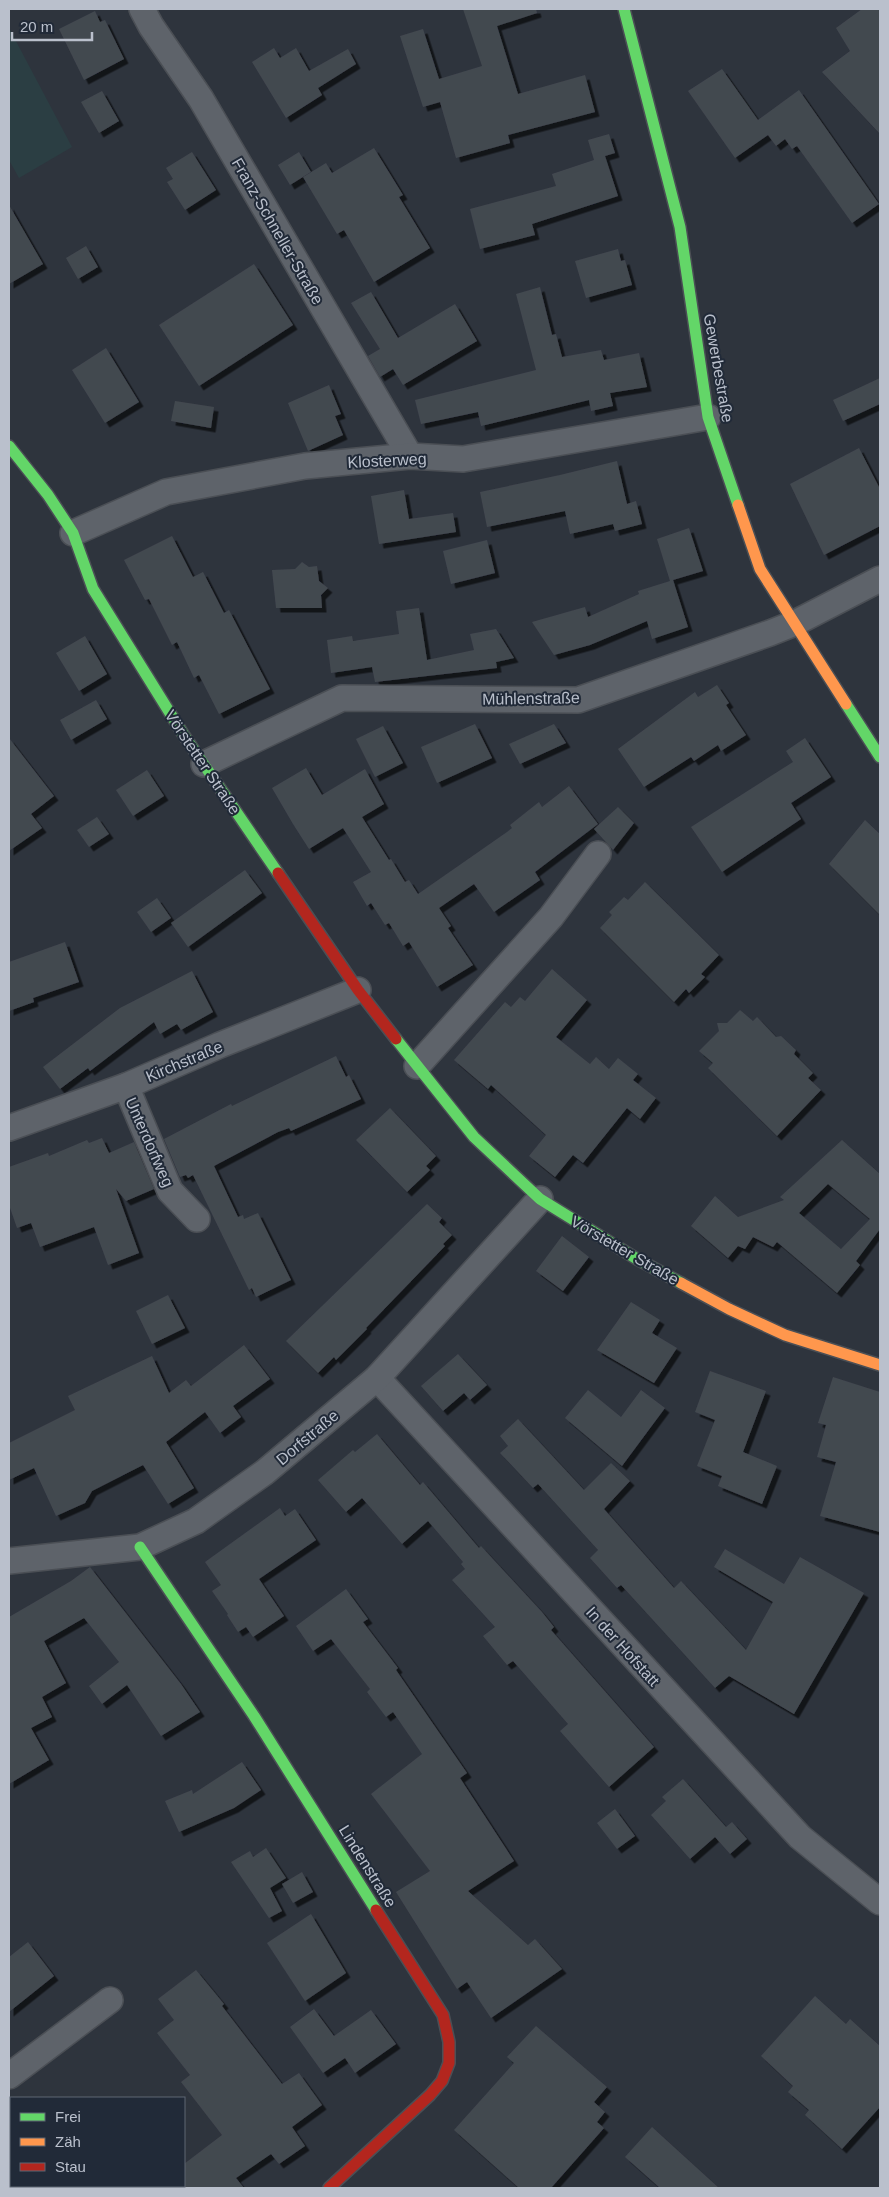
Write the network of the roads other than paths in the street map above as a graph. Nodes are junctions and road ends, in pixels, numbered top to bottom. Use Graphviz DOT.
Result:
graph roads {
  1 [pos="142,9"];
  2 [pos="624,9"];
  3 [pos="708,417"];
  4 [pos="9,446"];
  5 [pos="410,456"];
  6 [pos="73,533"];
  7 [pos="880,579"];
  8 [pos="795,623"];
  9 [pos="880,758"];
  10 [pos="204,764"];
  11 [pos="598,854"];
  12 [pos="358,990"];
  13 [pos="417,1066"];
  14 [pos="126,1086"];
  15 [pos="9,1128"];
  16 [pos="540,1199"];
  17 [pos="197,1218"];
  18 [pos="880,1364"];
  19 [pos="378,1378"];
  20 [pos="140,1548"];
  21 [pos="9,1561"];
  22 [pos="880,1902"];
  23 [pos="110,2000"];
  24 [pos="9,2076"];
  25 [pos="329,2188"];
  1 -- 5 [label="street, Franz-Schneller-Straße"];
  2 -- 3 [label="street, Gewerbestraße"];
  3 -- 5 [label="street, Klosterweg"];
  3 -- 8 [label="street, Gewerbestraße"];
  4 -- 6 [label="street, Vörstetter Straße"];
  5 -- 6 [label="street, Klosterweg"];
  6 -- 10 [label="street, Vörstetter Straße"];
  7 -- 8 [label="street, Mühlenstraße"];
  8 -- 9 [label="street, Gewerbestraße"];
  8 -- 10 [label="street, Mühlenstraße"];
  10 -- 12 [label="street, Vörstetter Straße"];
  11 -- 13 [label="street"];
  12 -- 13 [label="street, Vörstetter Straße"];
  12 -- 14 [label="street, Kirchstraße"];
  13 -- 16 [label="street, Vörstetter Straße"];
  14 -- 15 [label="street, Kirchstraße"];
  14 -- 17 [label="street, Unterdorfweg"];
  16 -- 18 [label="street, Vörstetter Straße"];
  16 -- 19 [label="street, Dorfstraße"];
  19 -- 20 [label="street, Dorfstraße"];
  19 -- 22 [label="street, In der Hofstatt"];
  20 -- 21 [label="street, Dorfstraße"];
  20 -- 25 [label="street, Lindenstraße"];
  23 -- 24 [label="street"];
}
